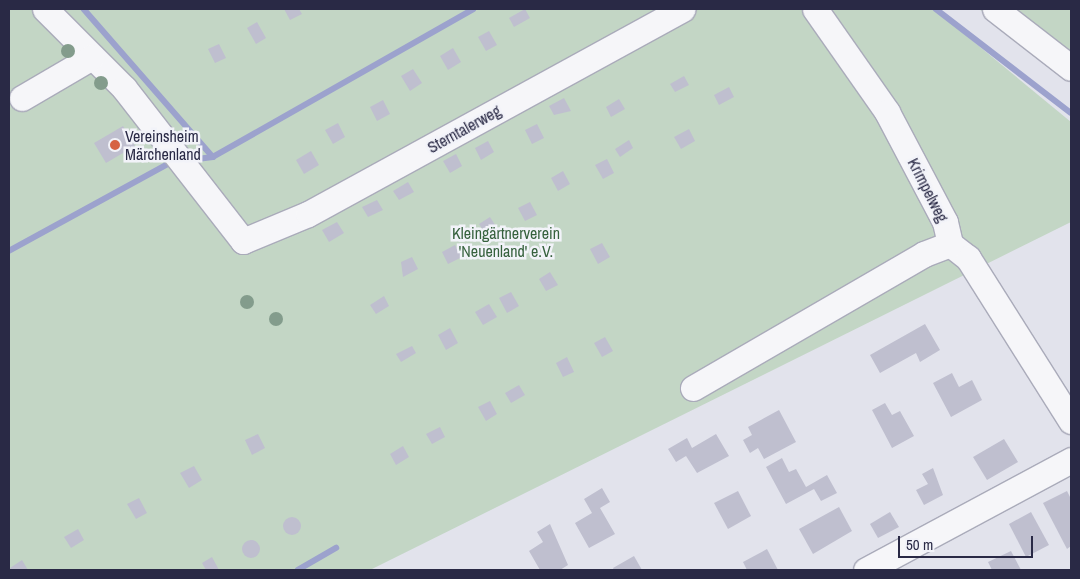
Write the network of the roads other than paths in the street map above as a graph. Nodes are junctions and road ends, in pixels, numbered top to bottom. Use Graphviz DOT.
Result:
graph roads {
  1 [pos="45,9"];
  2 [pos="683,9"];
  3 [pos="815,9"];
  4 [pos="995,9"];
  5 [pos="92,57"];
  6 [pos="1071,68"];
  7 [pos="22,98"];
  8 [pos="950,244"];
  9 [pos="693,388"];
  10 [pos="1071,421"];
  11 [pos="1071,460"];
  12 [pos="866,570"];
  1 -- 5 [label="street"];
  2 -- 5 [label="street, Sterntalerweg"];
  3 -- 8 [label="street, Krimpelweg"];
  4 -- 6 [label="street"];
  5 -- 7 [label="street"];
  8 -- 9 [label="street"];
  8 -- 10 [label="street, Krimpelweg"];
  11 -- 12 [label="street"];
}
